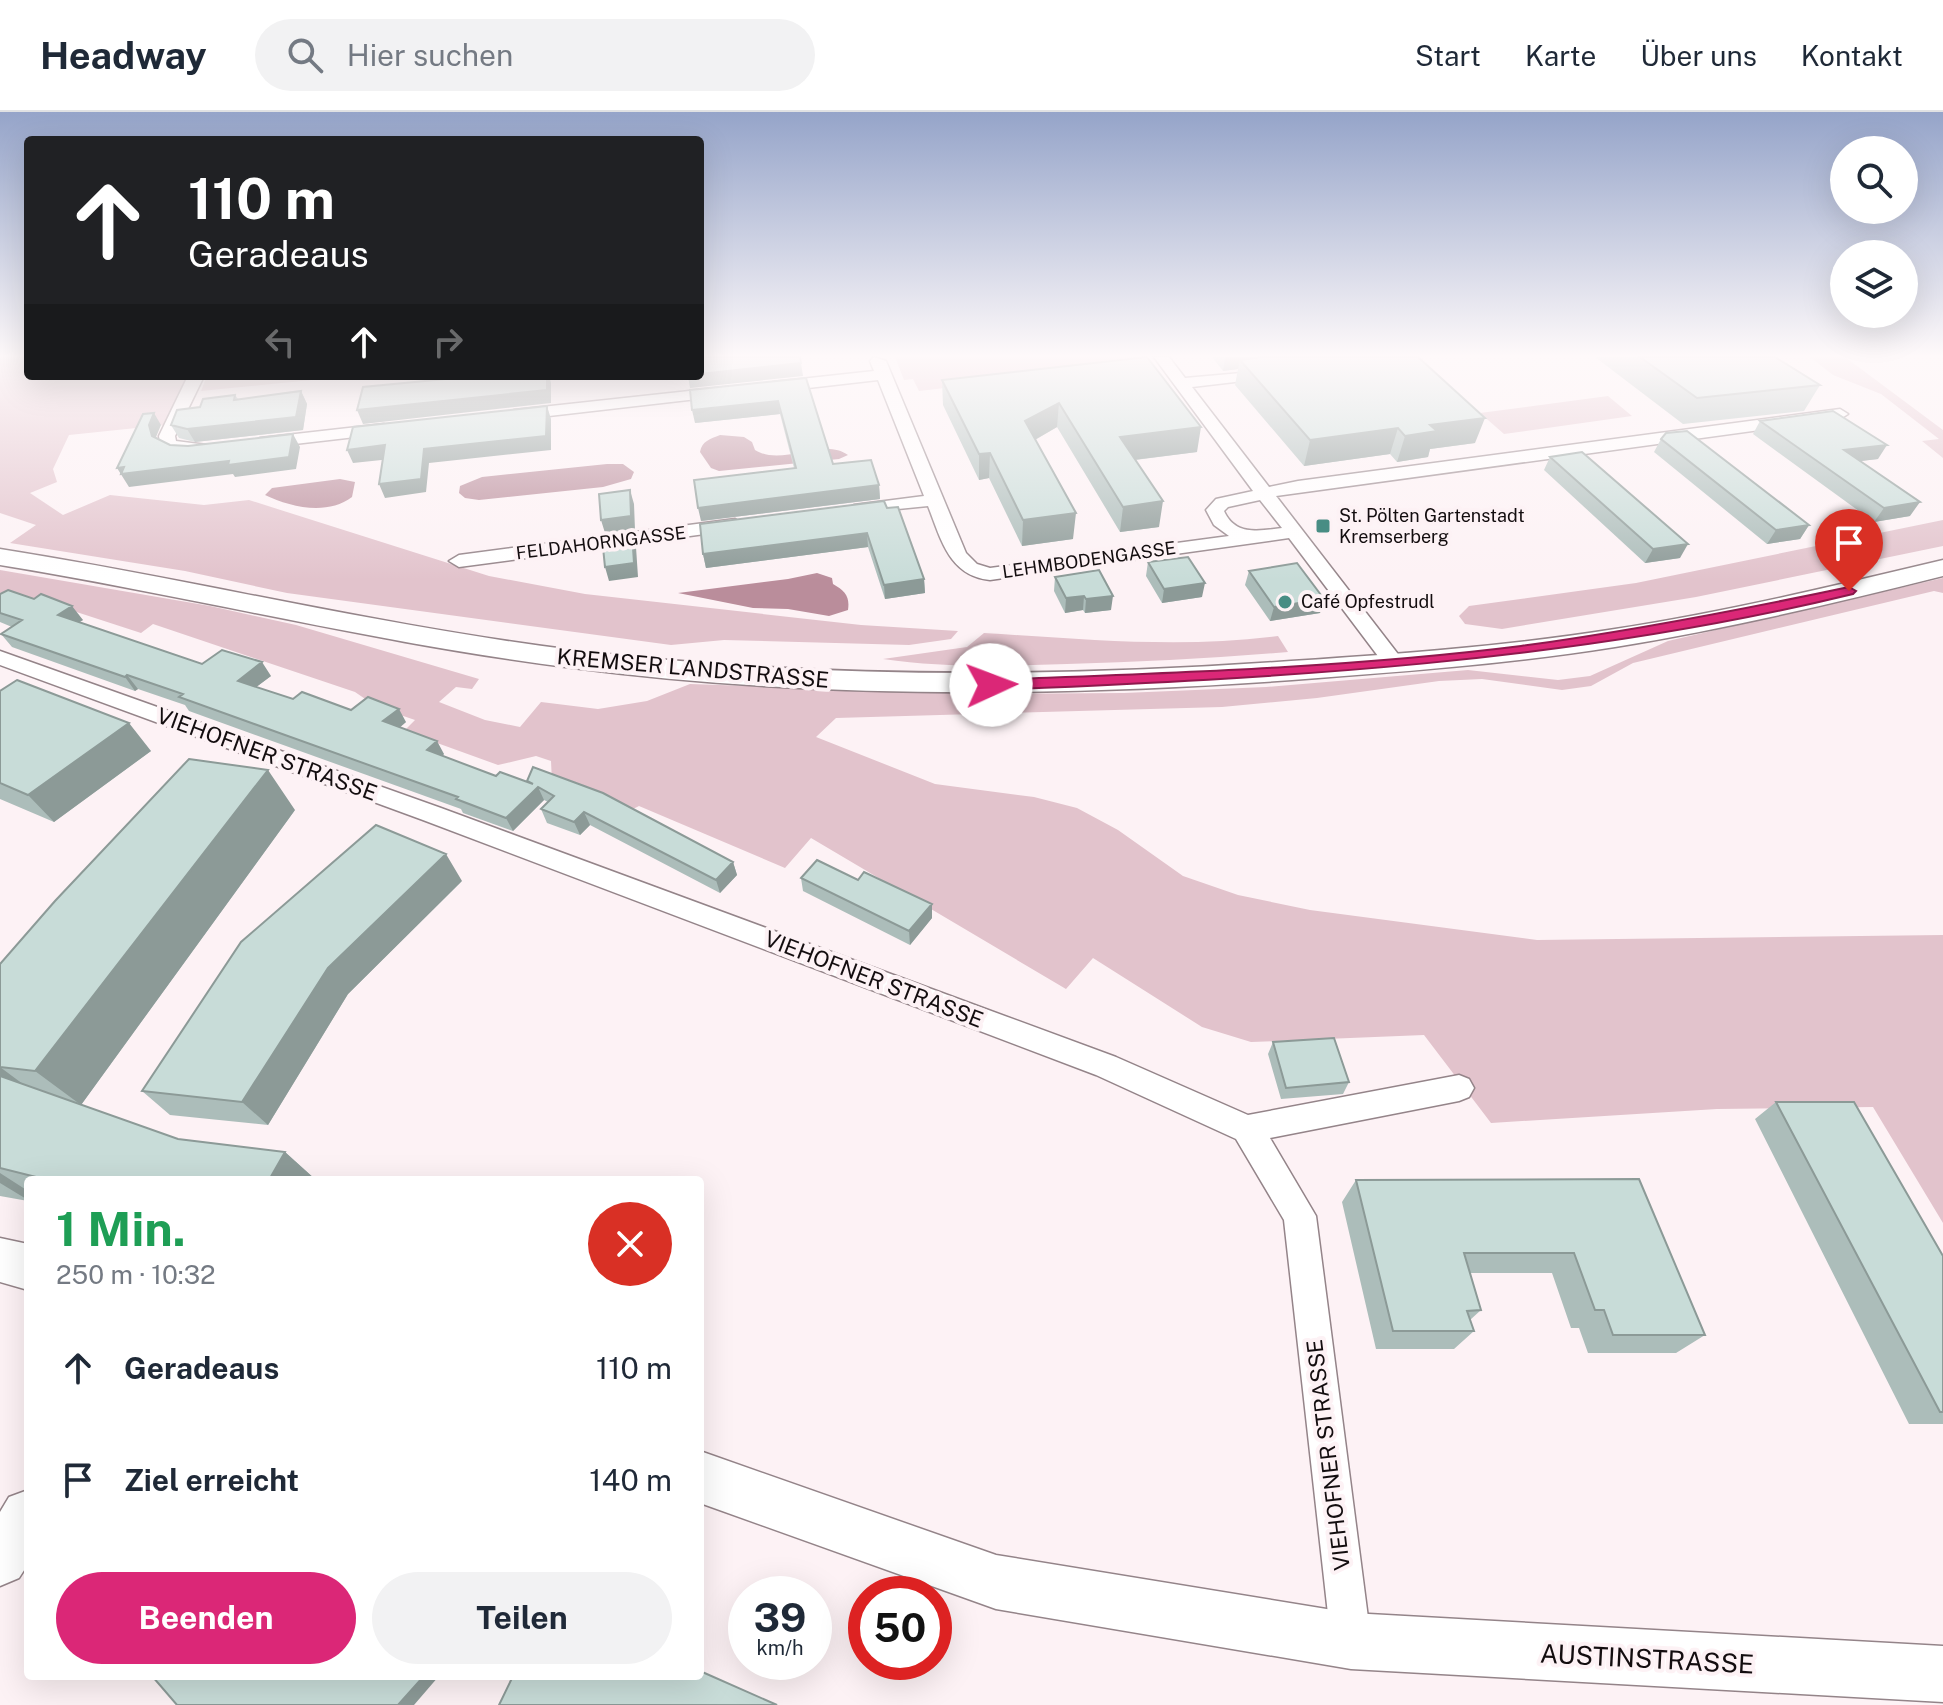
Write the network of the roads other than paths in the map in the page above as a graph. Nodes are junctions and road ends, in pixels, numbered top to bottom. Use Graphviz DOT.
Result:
graph roads {
  1 [pos="169,431"];
  2 [pos="368,431"];
  3 [pos="906,431"];
  4 [pos="1219,431"];
  5 [pos="1709,431"];
  6 [pos="1267,495"];
  7 [pos="933,500"];
  8 [pos="835,512"];
  9 [pos="757,523"];
  10 [pos="1295,532"];
  11 [pos="1250,538"];
  12 [pos="0,557"];
  13 [pos="459,561"];
  14 [pos="1943,568"];
  15 [pos="0,658"];
  16 [pos="1394,663"];
  17 [pos="1459,1088"];
  18 [pos="1247,1129"];
  19 [pos="0,1260"];
  20 [pos="24,1266"];
  21 [pos="704,1478"];
  22 [pos="24,1522"];
  23 [pos="0,1559"];
  24 [pos="1351,1641"];
  25 [pos="1943,1674"];
  1 -- 2 [label="street"];
  3 -- 7 [label="street, LEHMBODENGASSE"];
  4 -- 6 [label="street"];
  5 -- 6 [label="street"];
  6 -- 10 [label="street"];
  6 -- 11 [label="street"];
  7 -- 8 [label="street"];
  7 -- 11 [label="street, LEHMBODENGASSE"];
  9 -- 13 [label="street, FELDAHORNGASSE"];
  10 -- 11 [label="street, LEHMBODENGASSE"];
  10 -- 16 [label="street"];
  12 -- 16 [label="main road, KREMSER LANDSTRASSE"];
  14 -- 16 [label="main road, KREMSER LANDSTRASSE"];
  15 -- 18 [label="street, VIEHOFNER STRASSE"];
  17 -- 18 [label="street"];
  18 -- 24 [label="street, VIEHOFNER STRASSE"];
  19 -- 20 [label="main road"];
  21 -- 24 [label="main road, AUSTINSTRASSE"];
  22 -- 23 [label="main road"];
  24 -- 25 [label="main road, AUSTINSTRASSE"];
}
